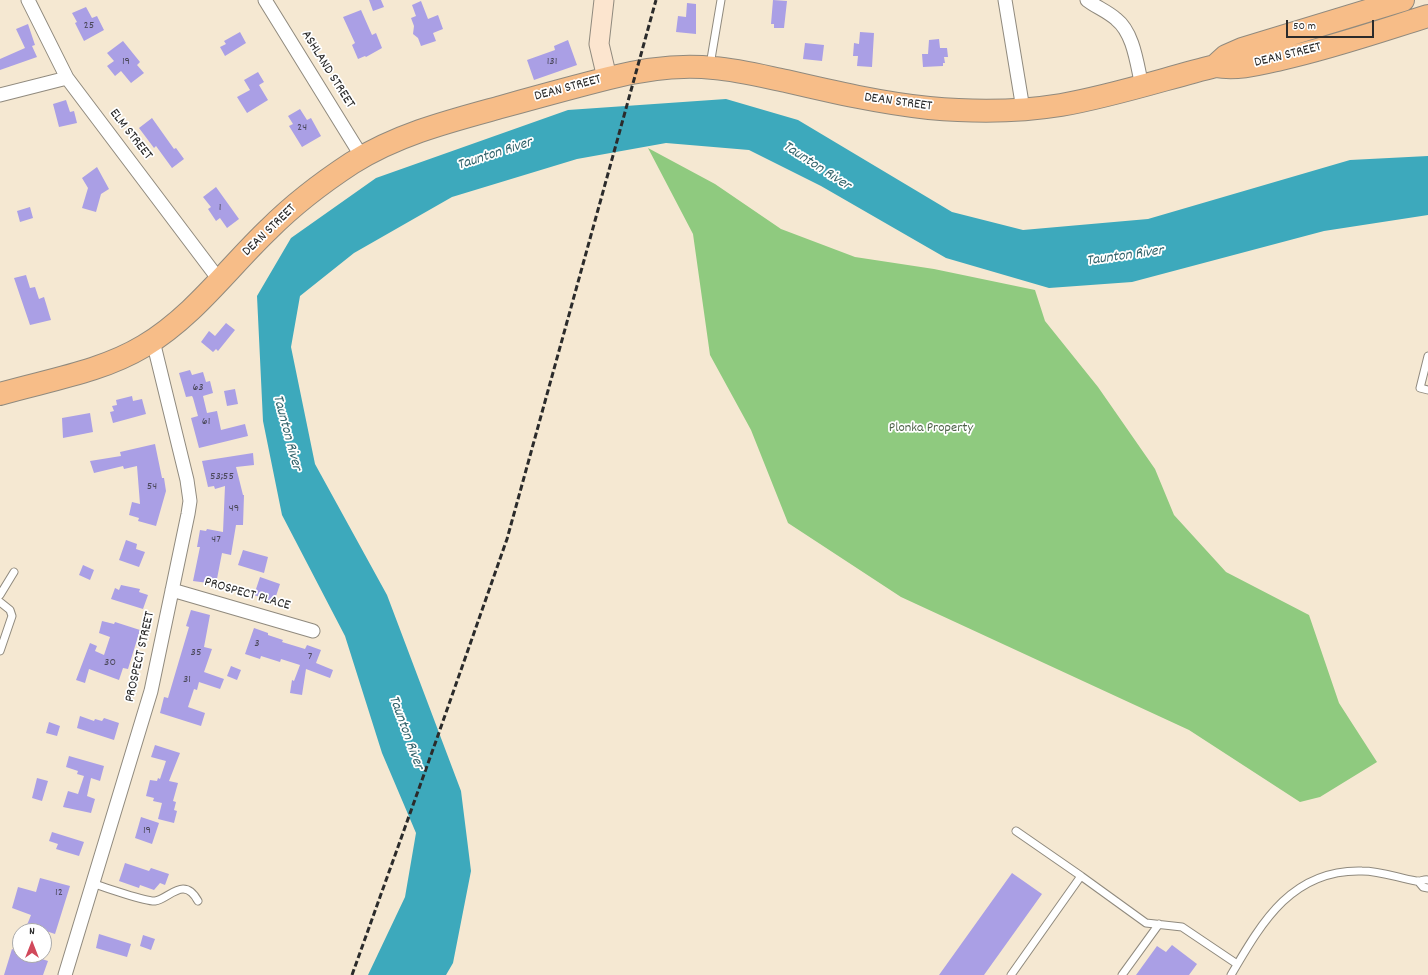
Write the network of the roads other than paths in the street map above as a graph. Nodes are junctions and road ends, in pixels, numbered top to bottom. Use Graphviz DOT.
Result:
graph roads {
  1 [pos="28,0"];
  2 [pos="265,0"];
  3 [pos="604,0"];
  4 [pos="721,0"];
  5 [pos="1005,0"];
  6 [pos="1087,0"];
  7 [pos="1403,0"];
  8 [pos="1418,19"];
  9 [pos="1428,30"];
  10 [pos="1215,66"];
  11 [pos="710,67"];
  12 [pos="67,78"];
  13 [pos="607,78"];
  14 [pos="1142,86"];
  15 [pos="0,95"];
  16 [pos="1023,109"];
  17 [pos="362,157"];
  18 [pos="220,281"];
  19 [pos="153,341"];
  20 [pos="1428,356"];
  21 [pos="1,389"];
  22 [pos="1428,390"];
  23 [pos="14,572"];
  24 [pos="172,590"];
  25 [pos="0,595"];
  26 [pos="0,602"];
  27 [pos="313,631"];
  28 [pos="0,650"];
  29 [pos="1016,831"];
  30 [pos="1081,876"];
  31 [pos="1428,880"];
  32 [pos="1418,881"];
  33 [pos="92,883"];
  34 [pos="1428,888"];
  35 [pos="198,901"];
  36 [pos="1159,924"];
  37 [pos="1237,964"];
  38 [pos="65,975"];
  39 [pos="1011,975"];
  40 [pos="1122,975"];
  41 [pos="1231,975"];
  1 -- 12 [label="street, ELM STREET"];
  2 -- 17 [label="street, ASHLAND STREET"];
  3 -- 13 [label="street"];
  4 -- 11 [label="lane"];
  5 -- 16 [label="street"];
  6 -- 14 [label="street"];
  7 -- 10 [label="highway, DEAN STREET"];
  8 -- 9 [label="highway"];
  8 -- 10 [label="highway, DEAN STREET"];
  10 -- 14 [label="highway, DEAN STREET"];
  11 -- 13 [label="highway, DEAN STREET"];
  11 -- 16 [label="highway, DEAN STREET"];
  12 -- 15 [label="street"];
  12 -- 18 [label="street, ELM STREET"];
  13 -- 17 [label="highway, DEAN STREET"];
  14 -- 16 [label="highway, DEAN STREET"];
  17 -- 18 [label="highway, DEAN STREET"];
  18 -- 19 [label="highway, DEAN STREET"];
  19 -- 21 [label="highway, DEAN STREET"];
  19 -- 24 [label="street, PROSPECT STREET"];
  20 -- 22 [label="lane"];
  23 -- 25 [label="lane"];
  24 -- 27 [label="street, PROSPECT PLACE"];
  24 -- 33 [label="street, PROSPECT STREET"];
  26 -- 28 [label="lane"];
  29 -- 30 [label="lane"];
  30 -- 36 [label="lane"];
  30 -- 39 [label="lane"];
  31 -- 32 [label="lane"];
  32 -- 34 [label="lane"];
  32 -- 37 [label="lane"];
  33 -- 35 [label="lane"];
  33 -- 38 [label="street, PROSPECT STREET"];
  36 -- 37 [label="lane"];
  36 -- 40 [label="lane"];
  37 -- 41 [label="lane"];
}
